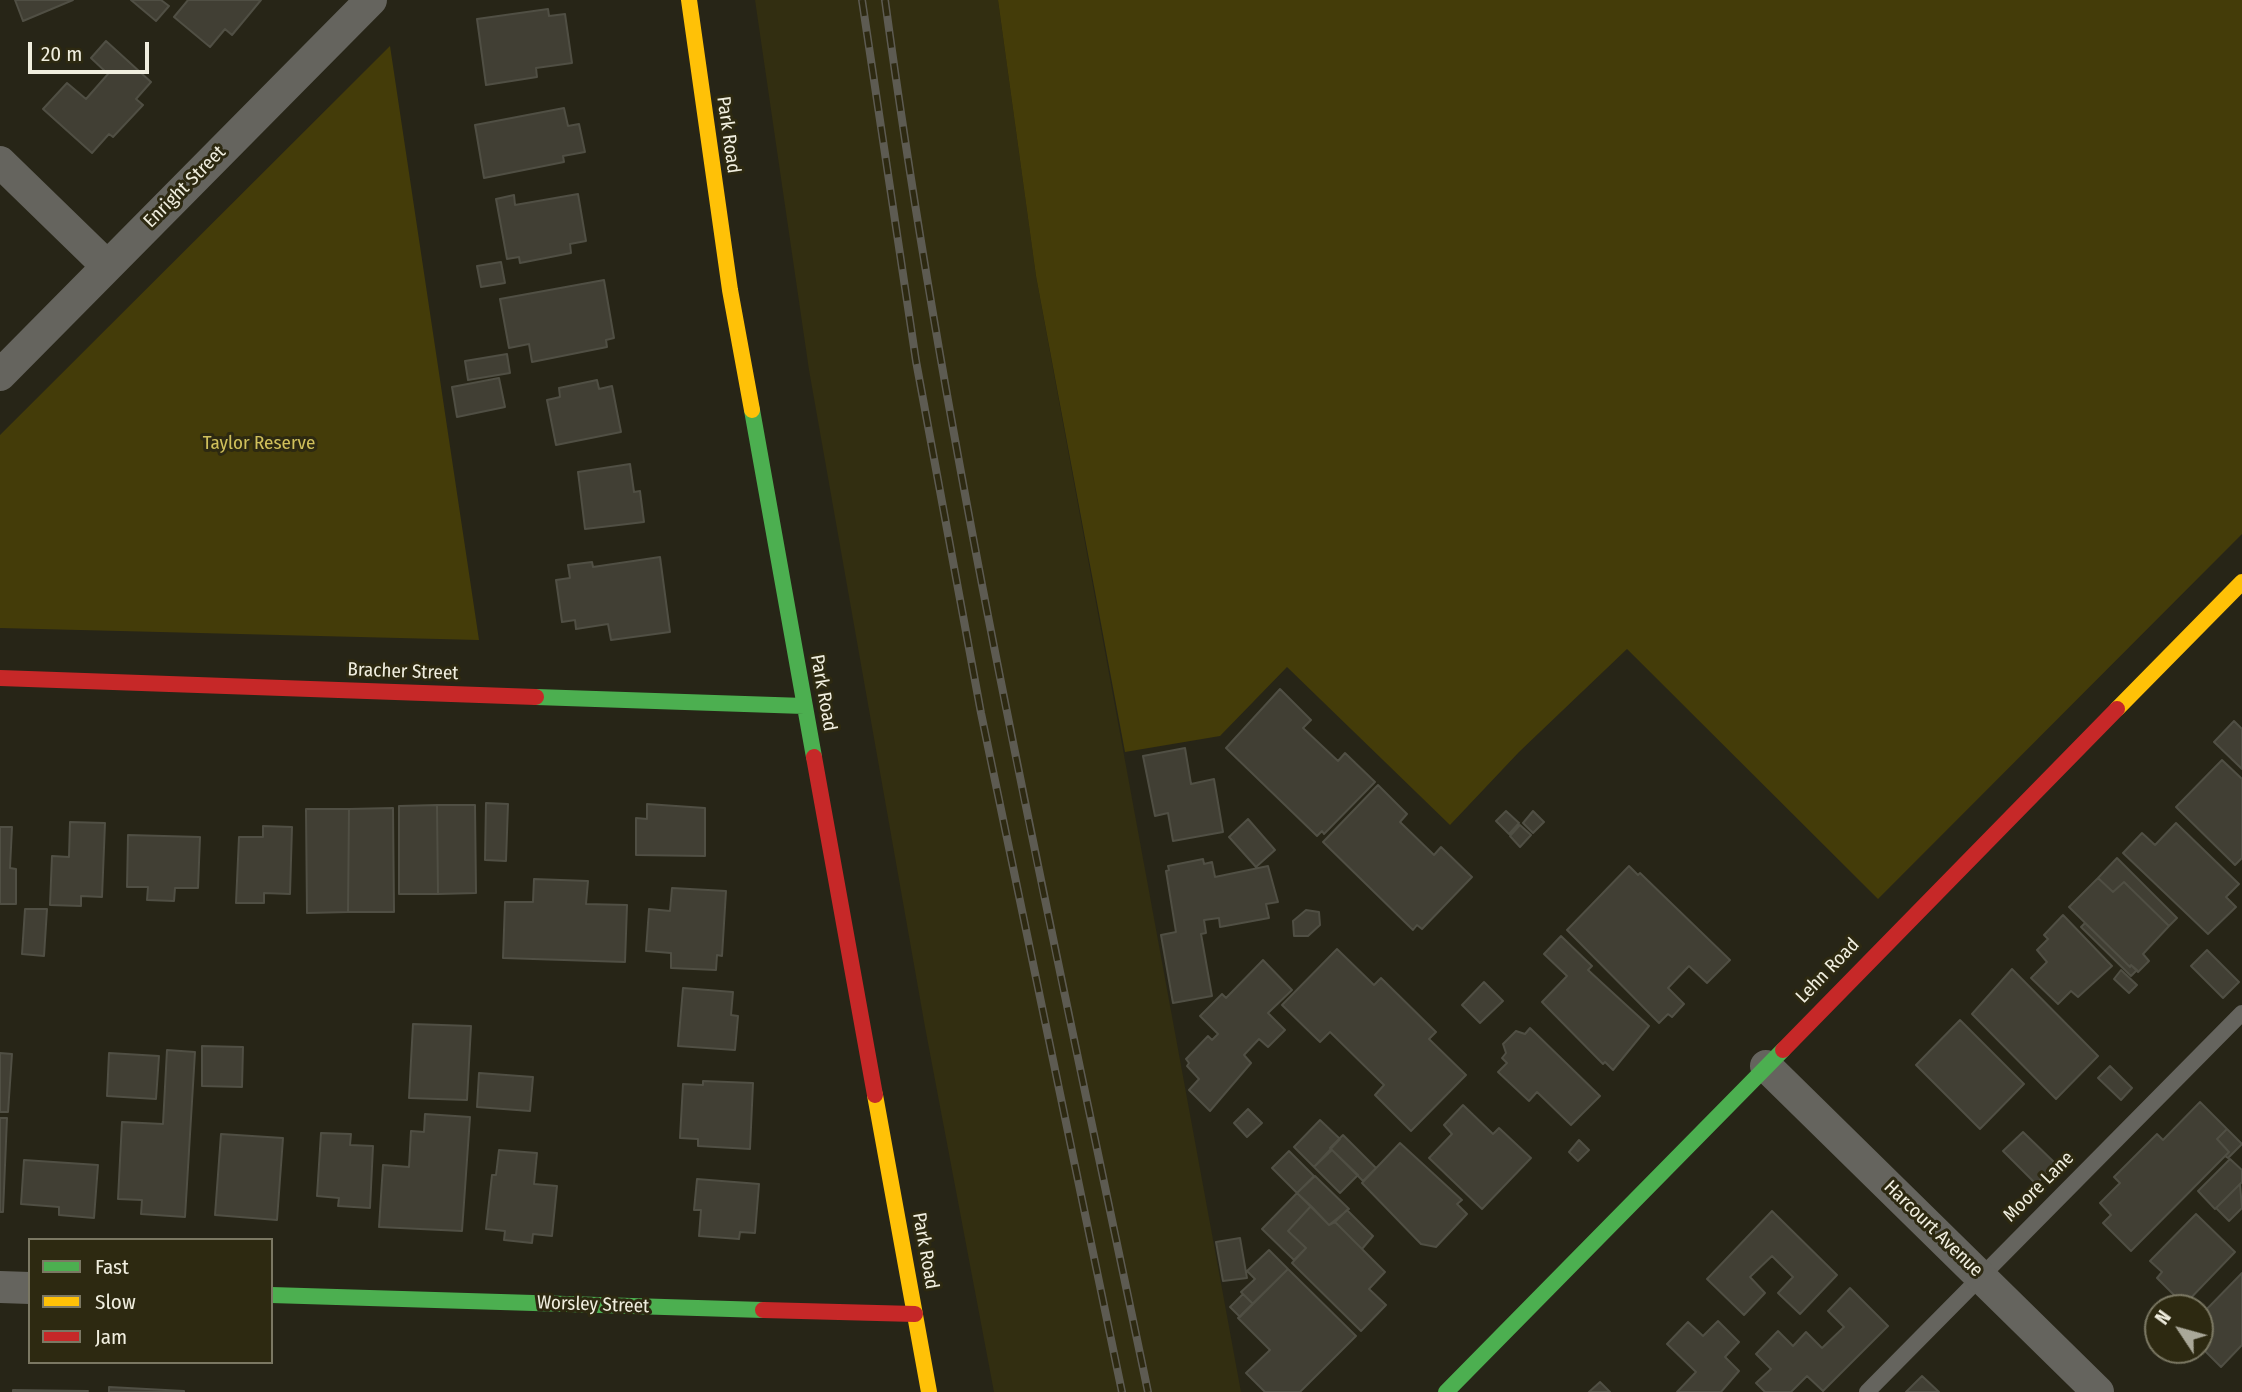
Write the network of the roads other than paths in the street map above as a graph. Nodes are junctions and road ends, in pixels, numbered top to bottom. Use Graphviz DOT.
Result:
graph roads {
  1 [pos="371,0"];
  2 [pos="689,0"];
  3 [pos="0,162"];
  4 [pos="107,266"];
  5 [pos="0,375"];
  6 [pos="2241,584"];
  7 [pos="0,678"];
  8 [pos="804,706"];
  9 [pos="2242,1013"];
  10 [pos="1766,1066"];
  11 [pos="1981,1276"];
  12 [pos="0,1287"];
  13 [pos="28,1287"];
  14 [pos="273,1295"];
  15 [pos="915,1314"];
  16 [pos="929,1392"];
  17 [pos="1446,1392"];
  18 [pos="1867,1392"];
  19 [pos="2098,1392"];
  1 -- 4 [label="street, Enright Street"];
  2 -- 8 [label="street, Park Road"];
  3 -- 4 [label="street"];
  4 -- 5 [label="street, Enright Street"];
  6 -- 10 [label="street, Lehn Road"];
  7 -- 8 [label="street, Bracher Street"];
  8 -- 15 [label="street, Park Road"];
  9 -- 11 [label="lane, Moore Lane"];
  10 -- 11 [label="street, Harcourt Avenue"];
  10 -- 17 [label="street, Lehn Road"];
  11 -- 18 [label="lane, Moore Lane"];
  11 -- 19 [label="street, Harcourt Avenue"];
  12 -- 13 [label="street"];
  14 -- 15 [label="street, Worsley Street"];
  15 -- 16 [label="street, Park Road"];
}
